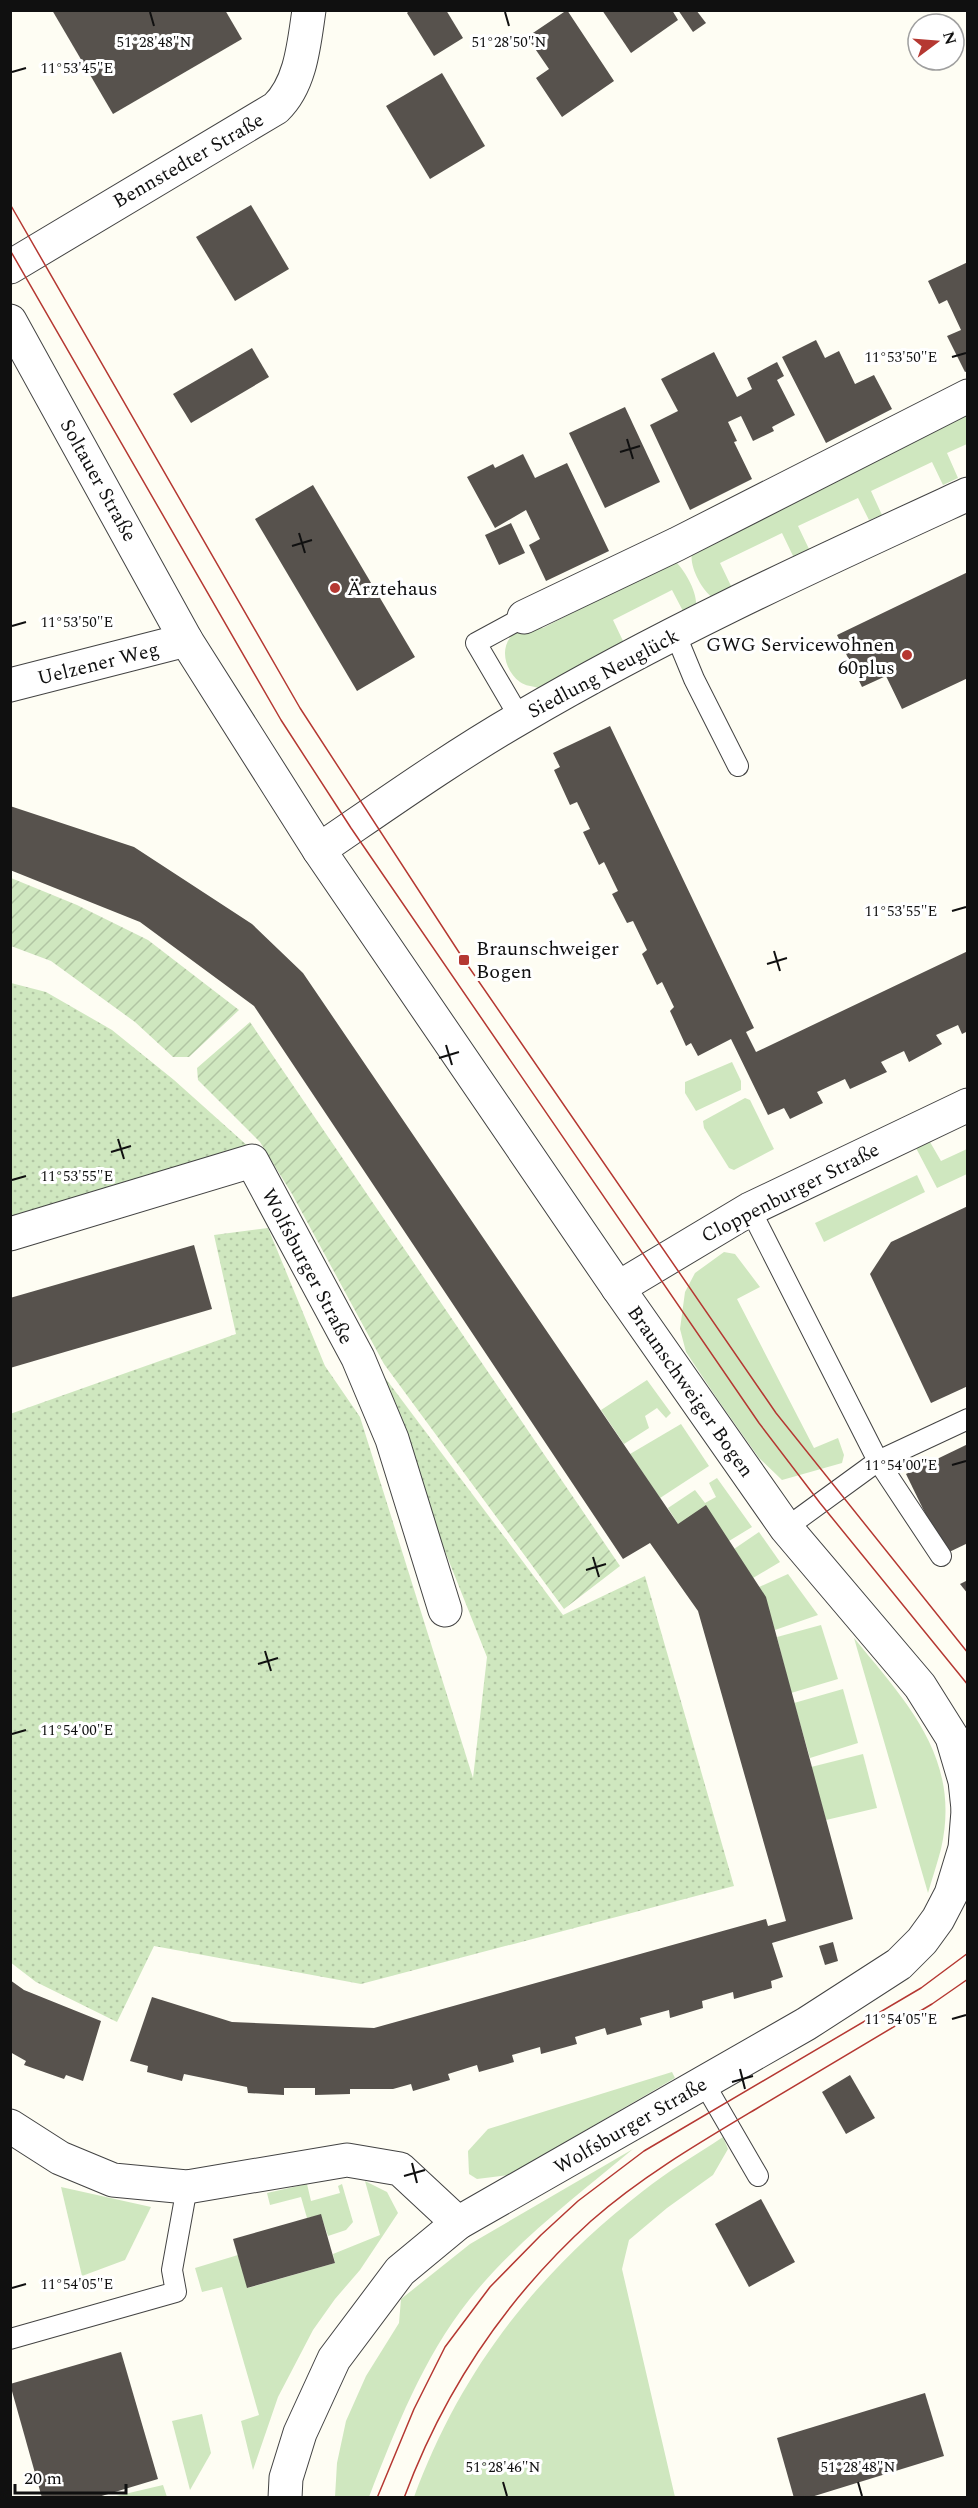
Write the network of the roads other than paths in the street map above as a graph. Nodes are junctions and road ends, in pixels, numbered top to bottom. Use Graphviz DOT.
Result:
graph roads {
  1 [pos="309,10"];
  2 [pos="10,267"];
  3 [pos="10,321"];
  4 [pos="968,396"];
  5 [pos="968,494"];
  6 [pos="525,617"];
  7 [pos="675,633"];
  8 [pos="186,640"];
  9 [pos="10,685"];
  10 [pos="520,718"];
  11 [pos="738,766"];
  12 [pos="318,850"];
  13 [pos="968,1105"];
  14 [pos="750,1209"];
  15 [pos="10,1234"];
  16 [pos="618,1288"];
  17 [pos="968,1419"];
  18 [pos="878,1461"];
  19 [pos="786,1528"];
  20 [pos="941,1556"];
  21 [pos="445,1610"];
  22 [pos="968,1810"];
  23 [pos="966,1848"];
  24 [pos="704,2083"];
  25 [pos="10,2126"];
  26 [pos="758,2176"];
  27 [pos="187,2187"];
  28 [pos="458,2223"];
  29 [pos="10,2339"];
  30 [pos="285,2498"];
  1 -- 2 [label="street, Bennstedter Straße"];
  3 -- 8 [label="street, Soltauer Straße"];
  4 -- 6 [label="street"];
  5 -- 7 [label="street, Siedlung Neuglück"];
  6 -- 10 [label="lane"];
  7 -- 10 [label="street, Siedlung Neuglück"];
  7 -- 11 [label="lane"];
  8 -- 9 [label="street, Uelzener Weg"];
  8 -- 12 [label="street, Braunschweiger Bogen"];
  10 -- 12 [label="street, Siedlung Neuglück"];
  12 -- 16 [label="street, Braunschweiger Bogen"];
  13 -- 14 [label="street, Cloppenburger Straße"];
  14 -- 16 [label="street, Cloppenburger Straße"];
  14 -- 18 [label="lane"];
  15 -- 21 [label="street, Wolfsburger Straße"];
  16 -- 19 [label="street, Braunschweiger Bogen"];
  17 -- 18 [label="lane"];
  18 -- 19 [label="lane"];
  18 -- 20 [label="lane"];
  19 -- 22 [label="street, Braunschweiger Bogen"];
  22 -- 23 [label="street, Braunschweiger Bogen"];
  23 -- 24 [label="street, Wolfsburger Straße"];
  24 -- 26 [label="lane"];
  24 -- 28 [label="street, Wolfsburger Straße"];
  25 -- 27 [label="street"];
  27 -- 28 [label="street"];
  27 -- 29 [label="lane"];
  28 -- 30 [label="street, Wolfsburger Straße"];
}
